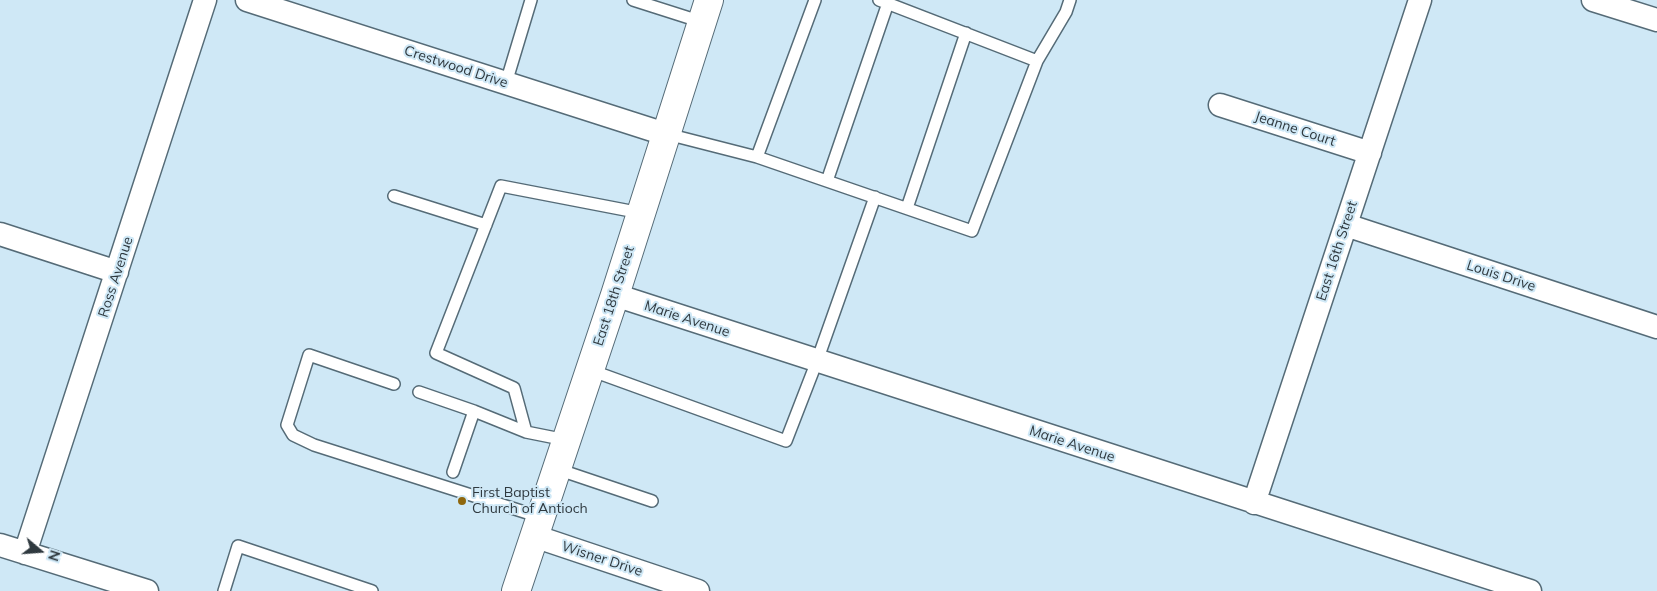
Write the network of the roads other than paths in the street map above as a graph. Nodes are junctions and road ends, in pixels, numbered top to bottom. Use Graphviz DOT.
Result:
graph roads {
  1 [pos="206,0"];
  2 [pos="248,0"];
  3 [pos="531,0"];
  4 [pos="633,0"];
  5 [pos="816,0"];
  6 [pos="1070,0"];
  7 [pos="1420,0"];
  8 [pos="1593,0"];
  9 [pos="883,2"];
  10 [pos="705,11"];
  11 [pos="1657,20"];
  12 [pos="966,33"];
  13 [pos="1037,61"];
  14 [pos="506,83"];
  15 [pos="1220,105"];
  16 [pos="665,134"];
  17 [pos="1370,153"];
  18 [pos="757,156"];
  19 [pos="827,181"];
  20 [pos="394,196"];
  21 [pos="875,197"];
  22 [pos="907,208"];
  23 [pos="641,213"];
  24 [pos="486,225"];
  25 [pos="1346,225"];
  26 [pos="0,234"];
  27 [pos="117,272"];
  28 [pos="615,295"];
  29 [pos="1657,327"];
  30 [pos="817,361"];
  31 [pos="590,370"];
  32 [pos="394,384"];
  33 [pos="419,392"];
  34 [pos="474,411"];
  35 [pos="526,432"];
  36 [pos="566,440"];
  37 [pos="556,469"];
  38 [pos="453,472"];
  39 [pos="652,501"];
  40 [pos="1254,503"];
  41 [pos="537,527"];
  42 [pos="0,545"];
  43 [pos="25,553"];
  44 [pos="147,591"];
  45 [pos="224,591"];
  46 [pos="372,591"];
  47 [pos="516,591"];
  48 [pos="698,591"];
  49 [pos="1530,591"];
  1 -- 27 [label="street, Ross Avenue"];
  2 -- 14 [label="street, Crestwood Drive"];
  3 -- 14 [label="lane"];
  4 -- 10 [label="lane"];
  5 -- 18 [label="lane"];
  6 -- 13 [label="lane"];
  7 -- 17 [label="street, East 16th Street"];
  8 -- 11 [label="street"];
  9 -- 12 [label="lane"];
  9 -- 19 [label="lane"];
  10 -- 16 [label="main road, East 18th Street"];
  12 -- 13 [label="lane"];
  12 -- 22 [label="lane"];
  13 -- 22 [label="lane"];
  14 -- 16 [label="street, Crestwood Drive"];
  15 -- 17 [label="street, Jeanne Court"];
  16 -- 18 [label="lane"];
  16 -- 23 [label="main road, East 18th Street"];
  17 -- 25 [label="street, East 16th Street"];
  18 -- 19 [label="lane"];
  19 -- 21 [label="lane"];
  20 -- 24 [label="lane"];
  21 -- 22 [label="lane"];
  21 -- 30 [label="lane"];
  23 -- 24 [label="lane"];
  23 -- 28 [label="main road, East 18th Street"];
  24 -- 35 [label="lane"];
  25 -- 29 [label="street, Louis Drive"];
  25 -- 40 [label="street, East 16th Street"];
  26 -- 27 [label="street"];
  27 -- 43 [label="street, Ross Avenue"];
  28 -- 30 [label="street, Marie Avenue"];
  28 -- 31 [label="main road, East 18th Street"];
  30 -- 31 [label="lane"];
  30 -- 40 [label="street, Marie Avenue"];
  31 -- 36 [label="main road, East 18th Street"];
  32 -- 41 [label="lane"];
  33 -- 34 [label="lane"];
  34 -- 35 [label="lane"];
  34 -- 38 [label="lane"];
  35 -- 36 [label="lane"];
  36 -- 37 [label="main road, East 18th Street"];
  37 -- 39 [label="lane"];
  37 -- 41 [label="main road, East 18th Street"];
  40 -- 49 [label="street, Marie Avenue"];
  41 -- 47 [label="main road, East 18th Street"];
  41 -- 48 [label="street, Wisner Drive"];
  42 -- 43 [label="street"];
  43 -- 44 [label="street"];
  45 -- 46 [label="lane"];
}
